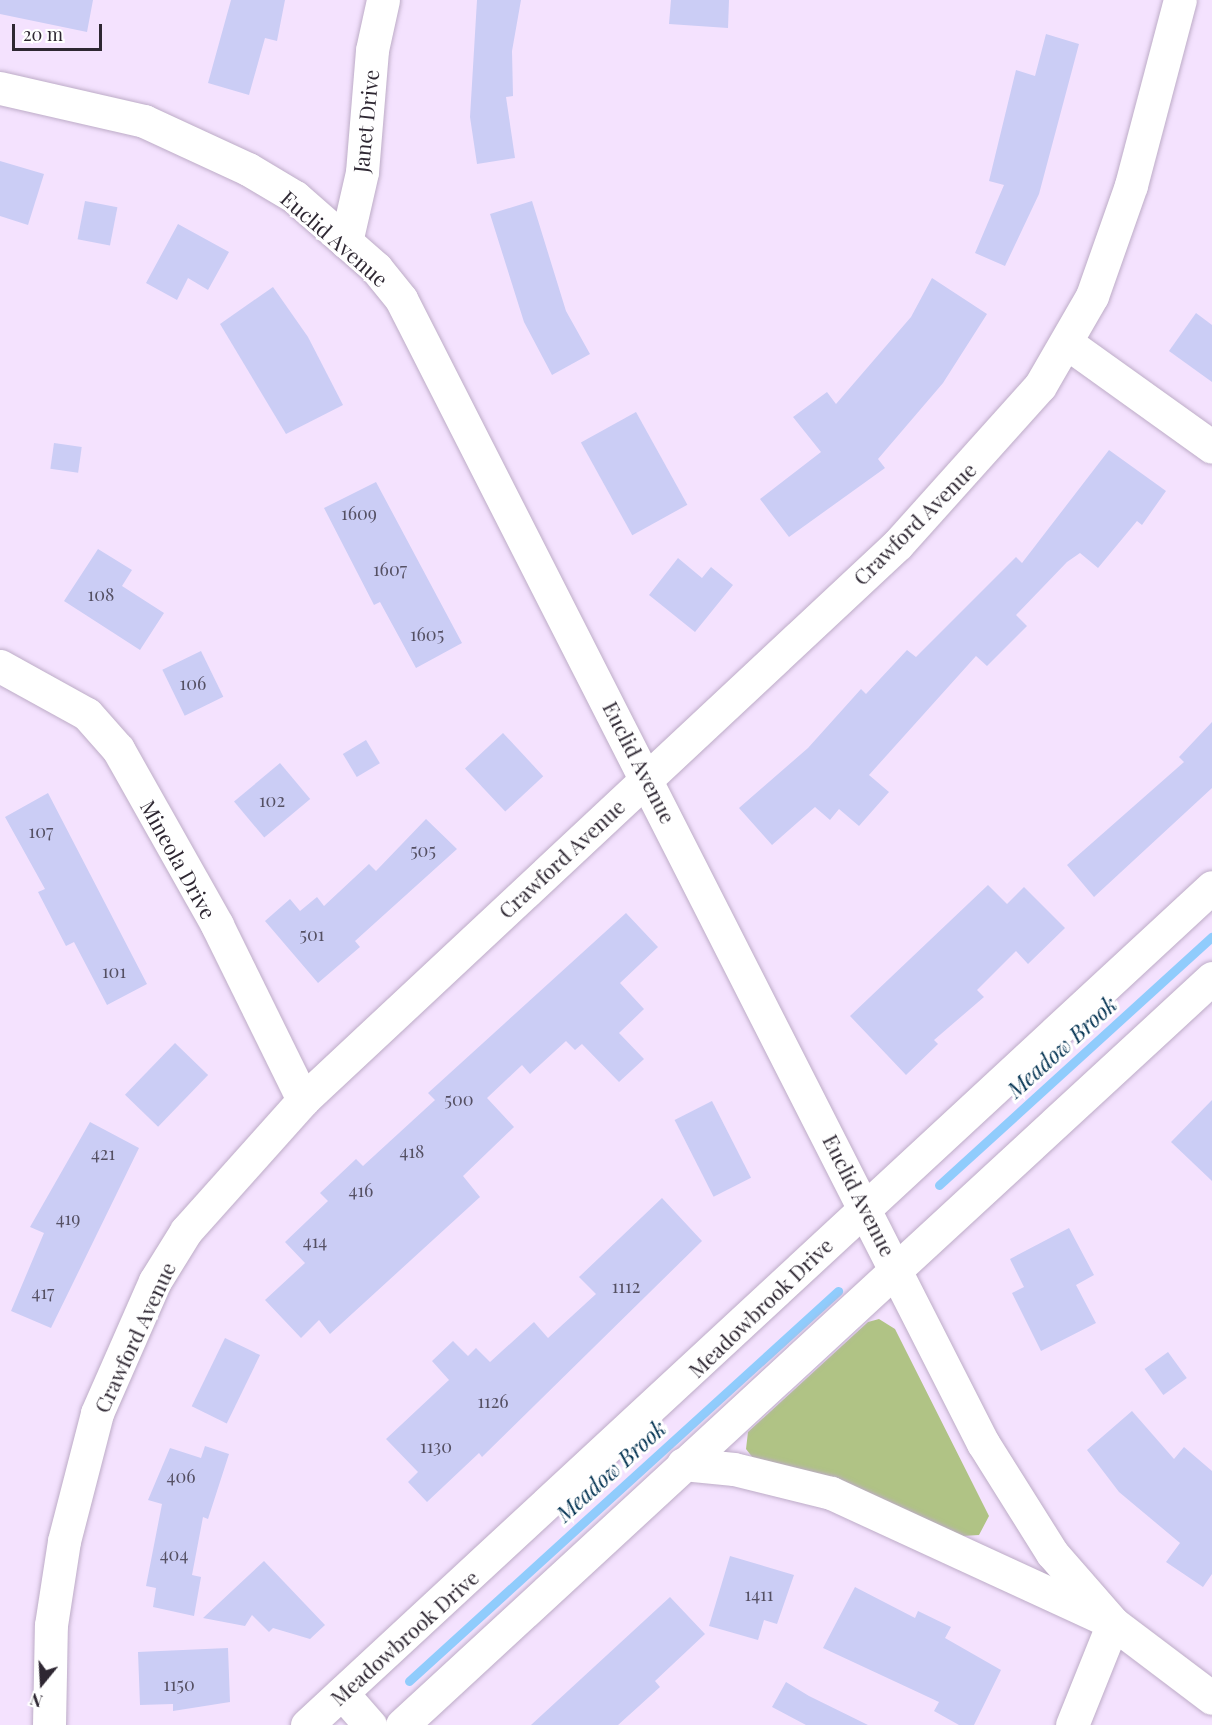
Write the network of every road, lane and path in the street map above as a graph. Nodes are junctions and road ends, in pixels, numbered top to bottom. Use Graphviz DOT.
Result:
graph roads {
  1 [pos="383,0"];
  2 [pos="1180,0"];
  3 [pos="0,87"];
  4 [pos="346,242"];
  5 [pos="1067,342"];
  6 [pos="1212,447"];
  7 [pos="0,666"];
  8 [pos="647,777"];
  9 [pos="1212,887"];
  10 [pos="1210,984"];
  11 [pos="303,1100"];
  12 [pos="865,1207"];
  13 [pos="897,1267"];
  14 [pos="683,1464"];
  15 [pos="1113,1623"];
  16 [pos="342,1693"];
  17 [pos="1212,1698"];
  18 [pos="49,1725"];
  19 [pos="307,1725"];
  20 [pos="370,1725"];
  21 [pos="402,1725"];
  22 [pos="1072,1725"];
  1 -- 4 [label="street, Janet Drive"];
  2 -- 5 [label="street, Crawford Avenue"];
  3 -- 4 [label="street, Euclid Avenue"];
  4 -- 8 [label="street, Euclid Avenue"];
  5 -- 6 [label="street"];
  5 -- 8 [label="street, Crawford Avenue"];
  7 -- 11 [label="street, Mineola Drive"];
  8 -- 11 [label="street, Crawford Avenue"];
  8 -- 12 [label="street, Euclid Avenue"];
  9 -- 12 [label="street, Meadowbrook Drive"];
  10 -- 13 [label="street"];
  11 -- 18 [label="street, Crawford Avenue"];
  12 -- 13 [label="street, Euclid Avenue"];
  12 -- 16 [label="street, Meadowbrook Drive"];
  13 -- 14 [label="street"];
  13 -- 15 [label="street, Euclid Avenue"];
  14 -- 15 [label="street, Euclid Avenue"];
  14 -- 21 [label="street"];
  15 -- 17 [label="street, Euclid Avenue"];
  15 -- 22 [label="street"];
  16 -- 19 [label="street, Meadowbrook Drive"];
  16 -- 20 [label="street"];
}
